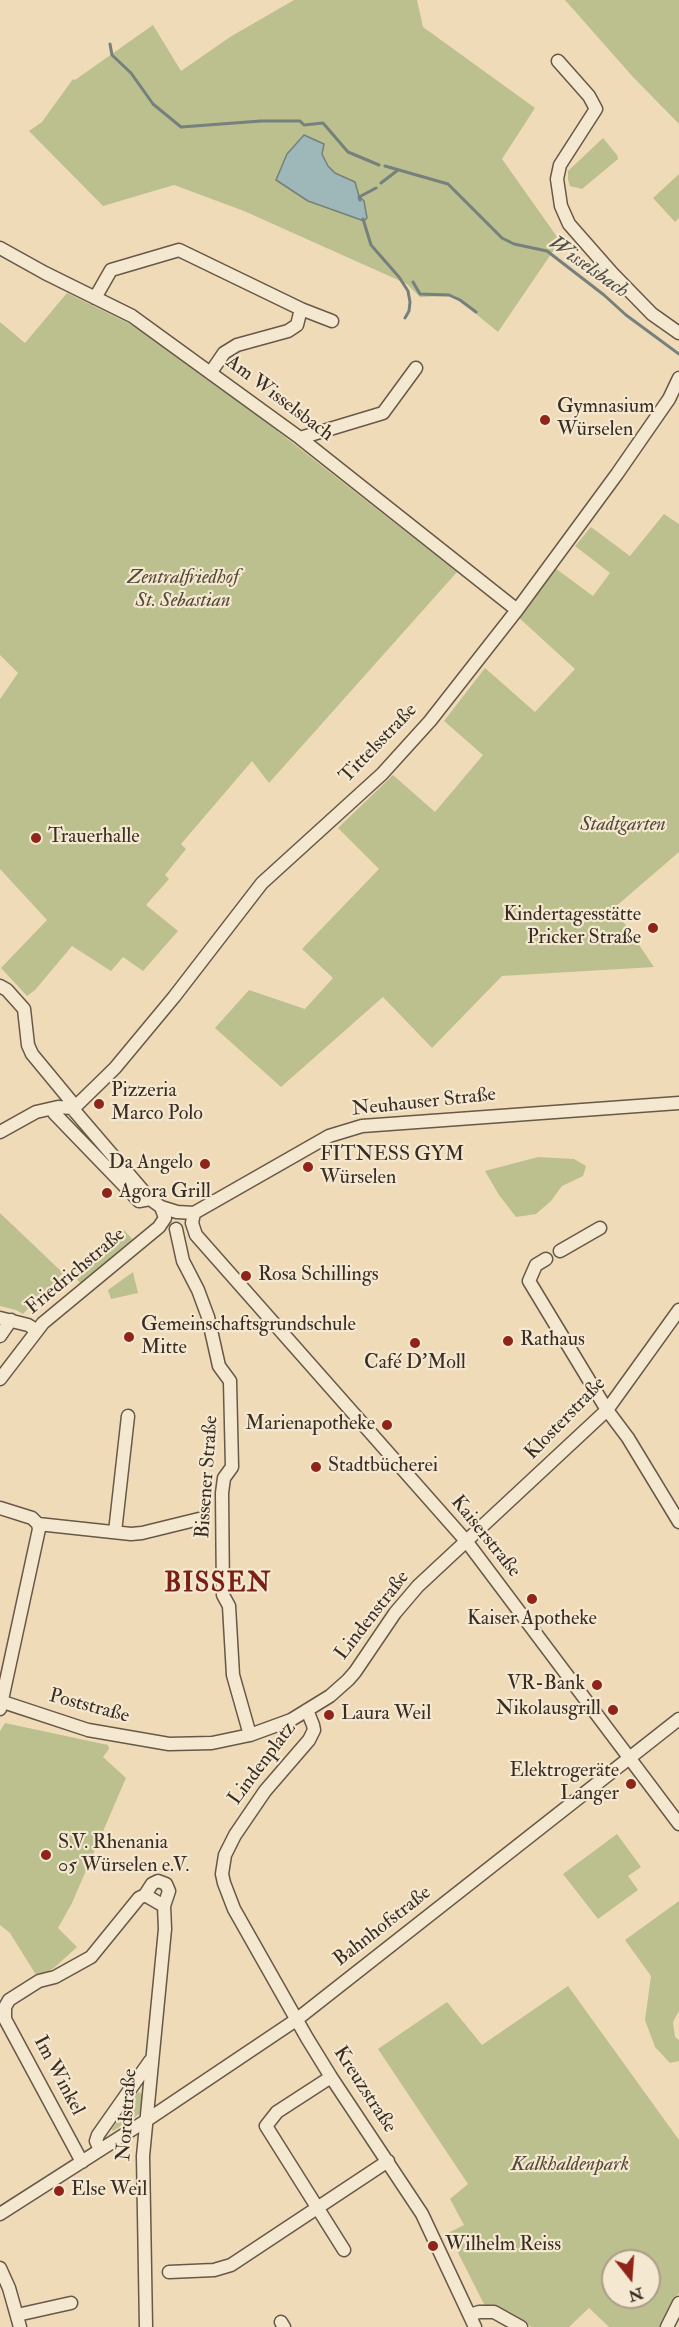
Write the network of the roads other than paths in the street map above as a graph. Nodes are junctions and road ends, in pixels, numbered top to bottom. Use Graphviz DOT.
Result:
graph roads {
  1 [pos="558,61"];
  2 [pos="0,248"];
  3 [pos="95,298"];
  4 [pos="301,309"];
  5 [pos="332,321"];
  6 [pos="679,333"];
  7 [pos="416,368"];
  8 [pos="211,372"];
  9 [pos="679,378"];
  10 [pos="300,438"];
  11 [pos="517,610"];
  12 [pos="0,986"];
  13 [pos="679,1103"];
  14 [pos="74,1108"];
  15 [pos="56,1110"];
  16 [pos="0,1132"];
  17 [pos="150,1199"];
  18 [pos="161,1207"];
  19 [pos="194,1213"];
  20 [pos="159,1227"];
  21 [pos="600,1228"];
  22 [pos="176,1229"];
  23 [pos="196,1235"];
  24 [pos="560,1251"];
  25 [pos="546,1259"];
  26 [pos="679,1310"];
  27 [pos="5,1319"];
  28 [pos="36,1330"];
  29 [pos="0,1336"];
  30 [pos="0,1379"];
  31 [pos="607,1410"];
  32 [pos="128,1416"];
  33 [pos="0,1508"];
  34 [pos="198,1519"];
  35 [pos="679,1522"];
  36 [pos="38,1524"];
  37 [pos="114,1532"];
  38 [pos="467,1542"];
  39 [pos="1,1704"];
  40 [pos="307,1710"];
  41 [pos="679,1719"];
  42 [pos="250,1735"];
  43 [pos="169,1744"];
  44 [pos="630,1760"];
  45 [pos="679,1824"];
  46 [pos="222,1874"];
  47 [pos="145,1895"];
  48 [pos="164,1905"];
  49 [pos="2,2007"];
  50 [pos="296,2020"];
  51 [pos="151,2060"];
  52 [pos="331,2078"];
  53 [pos="147,2120"];
  54 [pos="100,2150"];
  55 [pos="82,2162"];
  56 [pos="388,2162"];
  57 [pos="317,2207"];
  58 [pos="0,2214"];
  59 [pos="344,2250"];
  60 [pos="0,2268"];
  61 [pos="169,2272"];
  62 [pos="71,2303"];
  63 [pos="679,2303"];
  64 [pos="19,2321"];
  65 [pos="473,2321"];
  66 [pos="146,2327"];
  67 [pos="521,2327"];
  68 [pos="667,2327"];
  1 -- 6 [label="street"];
  2 -- 3 [label="street, Am Wisselsbach"];
  3 -- 4 [label="street"];
  3 -- 8 [label="street, Am Wisselsbach"];
  4 -- 5 [label="street"];
  4 -- 8 [label="street"];
  7 -- 10 [label="street"];
  8 -- 10 [label="street, Am Wisselsbach"];
  9 -- 11 [label="street, Tittelsstraße"];
  10 -- 11 [label="street, Am Wisselsbach"];
  11 -- 14 [label="street, Tittelsstraße"];
  12 -- 14 [label="street"];
  13 -- 19 [label="street, Neuhauser Straße"];
  14 -- 15 [label="street"];
  14 -- 17 [label="street"];
  15 -- 16 [label="street"];
  15 -- 17 [label="street"];
  17 -- 18 [label="street"];
  18 -- 19 [label="street"];
  18 -- 20 [label="street"];
  19 -- 23 [label="street"];
  20 -- 22 [label="street"];
  20 -- 28 [label="street, Friedrichstraße"];
  21 -- 24 [label="street"];
  22 -- 23 [label="street"];
  22 -- 42 [label="street, Bissener Straße"];
  23 -- 38 [label="street, Kaiserstraße"];
  25 -- 31 [label="street"];
  26 -- 31 [label="street, Klosterstraße"];
  27 -- 28 [label="street"];
  27 -- 29 [label="street"];
  28 -- 30 [label="street, Friedrichstraße"];
  31 -- 35 [label="street"];
  31 -- 38 [label="street, Klosterstraße"];
  32 -- 37 [label="street"];
  33 -- 36 [label="street"];
  34 -- 37 [label="street"];
  36 -- 37 [label="street"];
  36 -- 39 [label="street"];
  38 -- 40 [label="street, Lindenstraße"];
  38 -- 44 [label="street, Kaiserstraße"];
  39 -- 43 [label="street, Poststraße"];
  40 -- 42 [label="street, Lindenplatz"];
  40 -- 46 [label="street, Lindenplatz"];
  41 -- 44 [label="street, Bahnhofstraße"];
  42 -- 43 [label="street, Lindenplatz"];
  44 -- 45 [label="street, Kaiserstraße"];
  44 -- 50 [label="street, Bahnhofstraße"];
  46 -- 50 [label="street, Kreuzstraße"];
  47 -- 48 [label="street"];
  47 -- 48 [label="street, Nordstraße"];
  47 -- 49 [label="street, Im Winkel"];
  48 -- 51 [label="street, Nordstraße"];
  49 -- 55 [label="street, Im Winkel"];
  50 -- 52 [label="street, Kreuzstraße"];
  50 -- 53 [label="street, Bahnhofstraße"];
  51 -- 53 [label="street, Nordstraße"];
  51 -- 54 [label="street"];
  52 -- 56 [label="street, Kreuzstraße"];
  52 -- 57 [label="street"];
  53 -- 54 [label="street, Bahnhofstraße"];
  53 -- 66 [label="street, Nordstraße"];
  54 -- 55 [label="street, Bahnhofstraße"];
  55 -- 58 [label="street, Bahnhofstraße"];
  56 -- 57 [label="street"];
  56 -- 65 [label="street, Kreuzstraße"];
  57 -- 59 [label="street"];
  57 -- 61 [label="street"];
  60 -- 64 [label="street"];
  62 -- 64 [label="street"];
  63 -- 68 [label="street"];
  65 -- 67 [label="street"];
}
